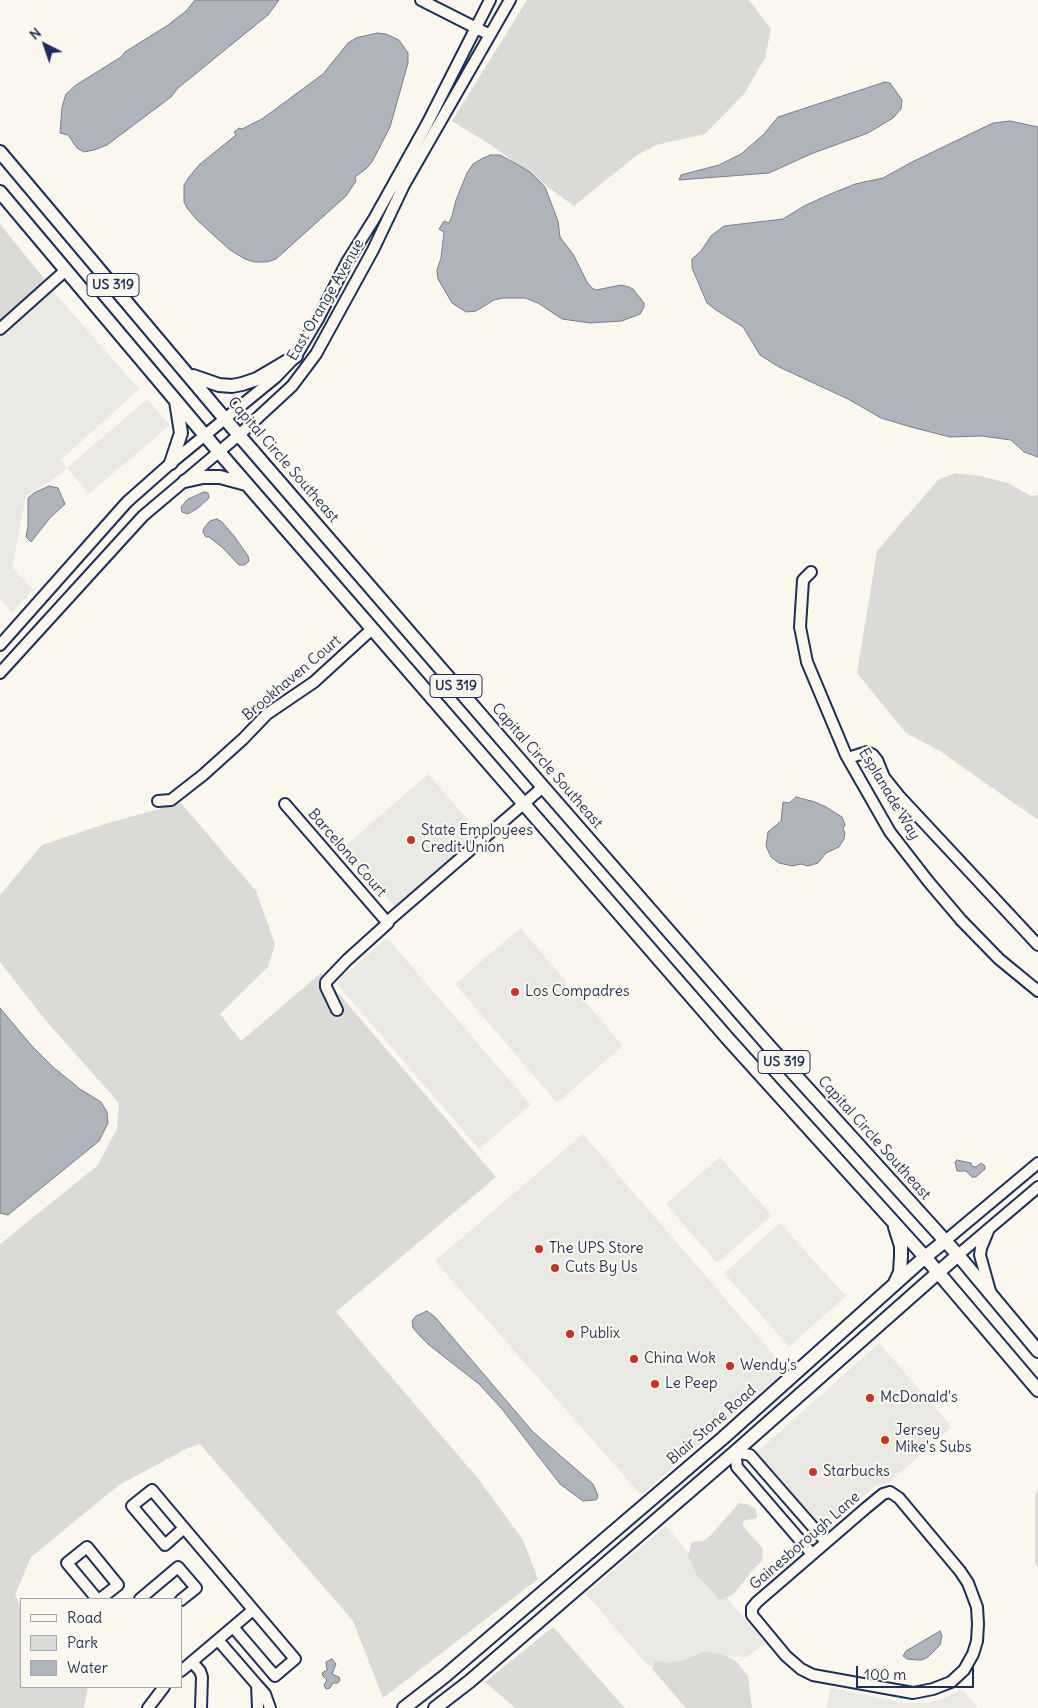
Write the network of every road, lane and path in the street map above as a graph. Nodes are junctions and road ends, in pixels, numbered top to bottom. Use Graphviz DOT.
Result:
graph roads {
  1 [pos="421,0"];
  2 [pos="490,0"];
  3 [pos="510,0"];
  4 [pos="475,29"];
  5 [pos="490,35"];
  6 [pos="0,152"];
  7 [pos="0,192"];
  8 [pos="66,270"];
  9 [pos="0,329"];
  10 [pos="296,356"];
  11 [pos="188,374"];
  12 [pos="176,399"];
  13 [pos="226,419"];
  14 [pos="206,434"];
  15 [pos="240,434"];
  16 [pos="219,452"];
  17 [pos="171,463"];
  18 [pos="184,481"];
  19 [pos="247,484"];
  20 [pos="811,572"];
  21 [pos="372,629"];
  22 [pos="0,645"];
  23 [pos="0,673"];
  24 [pos="848,758"];
  25 [pos="543,787"];
  26 [pos="158,801"];
  27 [pos="285,804"];
  28 [pos="524,804"];
  29 [pos="387,922"];
  30 [pos="1038,944"];
  31 [pos="1038,991"];
  32 [pos="337,1010"];
  33 [pos="1038,1163"];
  34 [pos="1038,1186"];
  35 [pos="894,1223"];
  36 [pos="991,1227"];
  37 [pos="946,1241"];
  38 [pos="958,1255"];
  39 [pos="925,1257"];
  40 [pos="938,1272"];
  41 [pos="894,1284"];
  42 [pos="992,1297"];
  43 [pos="1038,1351"];
  44 [pos="1038,1390"];
  45 [pos="723,1438"];
  46 [pos="735,1452"];
  47 [pos="790,1501"];
  48 [pos="776,1513"];
  49 [pos="184,1528"];
  50 [pos="826,1542"];
  51 [pos="812,1554"];
  52 [pos="104,1598"];
  53 [pos="141,1598"];
  54 [pos="182,1599"];
  55 [pos="253,1610"];
  56 [pos="234,1627"];
  57 [pos="218,1640"];
  58 [pos="192,1662"];
  59 [pos="182,1670"];
  60 [pos="257,1686"];
  61 [pos="163,1688"];
  62 [pos="152,1707"];
  63 [pos="201,1708"];
  64 [pos="258,1708"];
  65 [pos="271,1708"];
  66 [pos="404,1708"];
  67 [pos="435,1708"];
  1 -- 4 [label="street"];
  2 -- 4 [label="street, East Orange Avenue"];
  3 -- 5 [label="street, East Orange Avenue"];
  4 -- 5 [label="street"];
  4 -- 10 [label="street, East Orange Avenue"];
  5 -- 15 [label="street, East Orange Avenue"];
  6 -- 11 [label="main road, Capital Circle Southeast / US 319"];
  7 -- 8 [label="main road, US 319"];
  8 -- 9 [label="street"];
  8 -- 12 [label="main road, US 319"];
  10 -- 11 [label="main road"];
  10 -- 13 [label="street, East Orange Avenue"];
  11 -- 13 [label="main road, Capital Circle Southeast / US 319"];
  12 -- 14 [label="main road, US 319"];
  12 -- 17 [label="main road"];
  13 -- 14 [label="street, East Orange Avenue"];
  13 -- 15 [label="main road, Capital Circle Southeast / US 319"];
  14 -- 16 [label="main road, US 319"];
  14 -- 17 [label="street, East Orange Avenue"];
  15 -- 16 [label="street, East Orange Avenue"];
  15 -- 25 [label="main road, Capital Circle Southeast / US 319"];
  16 -- 18 [label="street, East Orange Avenue"];
  16 -- 19 [label="main road, US 319"];
  17 -- 22 [label="street, East Orange Avenue"];
  18 -- 19 [label="main road"];
  18 -- 23 [label="street, East Orange Avenue"];
  19 -- 21 [label="main road, US 319"];
  20 -- 24 [label="street, Esplanade Way"];
  21 -- 26 [label="street, Brookhaven Court"];
  21 -- 28 [label="main road, US 319"];
  24 -- 30 [label="street"];
  24 -- 31 [label="street, Esplanade Way"];
  25 -- 28 [label="street"];
  25 -- 37 [label="main road, Capital Circle Southeast / US 319"];
  27 -- 29 [label="street, Barcelona Court"];
  28 -- 29 [label="street"];
  28 -- 35 [label="main road, US 319"];
  29 -- 32 [label="street"];
  33 -- 37 [label="street, Blair Stone Road"];
  34 -- 36 [label="street"];
  35 -- 39 [label="main road, US 319"];
  35 -- 41 [label="main road"];
  36 -- 38 [label="street"];
  36 -- 42 [label="street"];
  37 -- 38 [label="main road, Capital Circle Southeast / US 319"];
  37 -- 39 [label="main road, Blair Stone Road"];
  38 -- 40 [label="main road"];
  38 -- 42 [label="main road, Capital Circle Southeast / US 319"];
  39 -- 40 [label="main road, US 319"];
  39 -- 41 [label="main road, Blair Stone Road"];
  40 -- 44 [label="main road, US 319"];
  40 -- 46 [label="main road"];
  41 -- 45 [label="main road, Blair Stone Road"];
  42 -- 43 [label="main road, Capital Circle Southeast / US 319"];
  45 -- 46 [label="main road"];
  45 -- 66 [label="main road, Blair Stone Road"];
  46 -- 47 [label="street"];
  46 -- 48 [label="street"];
  46 -- 67 [label="main road"];
  47 -- 48 [label="street"];
  47 -- 50 [label="street"];
  48 -- 51 [label="street"];
  49 -- 49 [label="street"];
  49 -- 55 [label="street"];
  50 -- 51 [label="street, Gainesborough Lane"];
  50 -- 51 [label="street, Gainesborough Lane"];
  52 -- 52 [label="street"];
  53 -- 54 [label="street"];
  55 -- 56 [label="street"];
  55 -- 56 [label="street"];
  56 -- 57 [label="street"];
  57 -- 58 [label="street"];
  57 -- 60 [label="street"];
  58 -- 59 [label="street"];
  58 -- 63 [label="street"];
  60 -- 64 [label="street"];
  60 -- 65 [label="street"];
  61 -- 62 [label="street"];
  64 -- 65 [label="street"];
}
